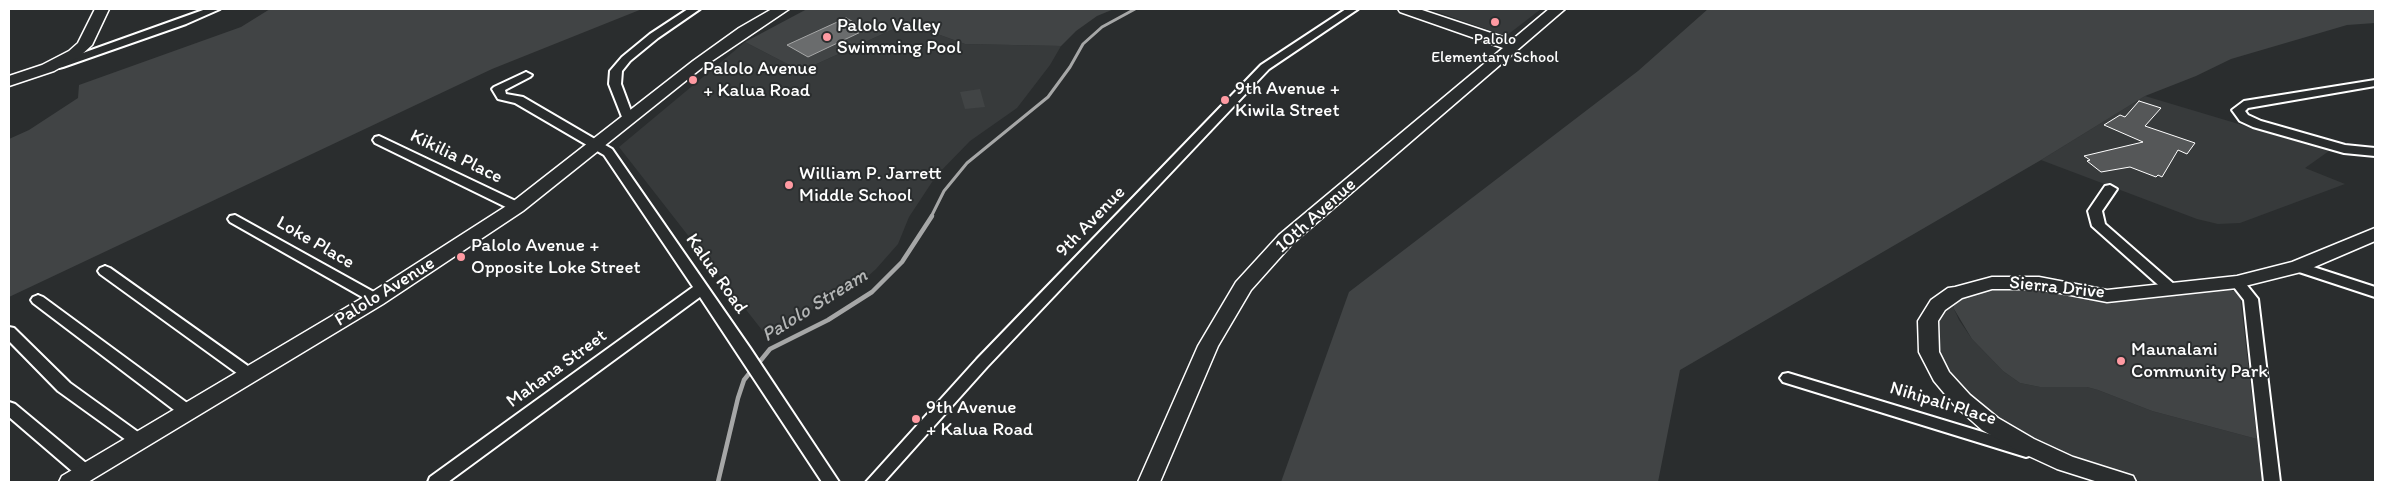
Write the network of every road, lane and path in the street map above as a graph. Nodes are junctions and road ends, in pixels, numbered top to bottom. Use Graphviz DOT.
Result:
graph roads {
  1 [pos="102,9"];
  2 [pos="215,9"];
  3 [pos="694,9"];
  4 [pos="782,9"];
  5 [pos="1353,9"];
  6 [pos="1405,9"];
  7 [pos="1558,9"];
  8 [pos="1513,46"];
  9 [pos="48,68"];
  10 [pos="526,75"];
  11 [pos="9,81"];
  12 [pos="2375,83"];
  13 [pos="628,120"];
  14 [pos="379,140"];
  15 [pos="596,144"];
  16 [pos="2375,152"];
  17 [pos="2110,189"];
  18 [pos="517,207"];
  19 [pos="235,219"];
  20 [pos="2375,234"];
  21 [pos="2298,267"];
  22 [pos="105,271"];
  23 [pos="2237,282"];
  24 [pos="2170,288"];
  25 [pos="701,289"];
  26 [pos="2375,292"];
  27 [pos="376,299"];
  28 [pos="38,300"];
  29 [pos="9,332"];
  30 [pos="250,375"];
  31 [pos="1788,378"];
  32 [pos="9,408"];
  33 [pos="188,412"];
  34 [pos="139,441"];
  35 [pos="2086,470"];
  36 [pos="86,472"];
  37 [pos="70,482"];
  38 [pos="436,482"];
  39 [pos="831,482"];
  40 [pos="874,482"];
  41 [pos="1149,482"];
  42 [pos="2125,482"];
  43 [pos="2272,482"];
  1 -- 9 [label="street"];
  2 -- 9 [label="street"];
  3 -- 13 [label="street"];
  4 -- 13 [label="street, Palolo Avenue"];
  5 -- 40 [label="street, 9th Avenue"];
  6 -- 8 [label="street"];
  7 -- 8 [label="street, 10th Avenue"];
  8 -- 41 [label="street, 10th Avenue"];
  9 -- 11 [label="street"];
  10 -- 15 [label="street, Kalua Road"];
  12 -- 16 [label="street"];
  13 -- 15 [label="street, Palolo Avenue"];
  14 -- 18 [label="street, Kikilia Place"];
  15 -- 18 [label="street, Palolo Avenue"];
  15 -- 25 [label="street, Kalua Road"];
  17 -- 24 [label="street"];
  18 -- 27 [label="street, Palolo Avenue"];
  19 -- 27 [label="street, Loke Place"];
  20 -- 21 [label="street, Sierra Drive"];
  21 -- 23 [label="street, Sierra Drive"];
  21 -- 26 [label="street"];
  22 -- 30 [label="street"];
  23 -- 24 [label="street, Sierra Drive"];
  23 -- 43 [label="street"];
  24 -- 35 [label="street, Sierra Drive"];
  25 -- 38 [label="street, Mahana Street"];
  25 -- 39 [label="street, Kalua Road"];
  27 -- 30 [label="street, Palolo Avenue"];
  28 -- 33 [label="street"];
  29 -- 34 [label="street"];
  30 -- 33 [label="street, Palolo Avenue"];
  31 -- 35 [label="street, Nihipali Place"];
  32 -- 36 [label="street"];
  33 -- 34 [label="street, Palolo Avenue"];
  34 -- 36 [label="street, Palolo Avenue"];
  35 -- 42 [label="street, Sierra Drive"];
  36 -- 37 [label="street, Palolo Avenue"];
}
